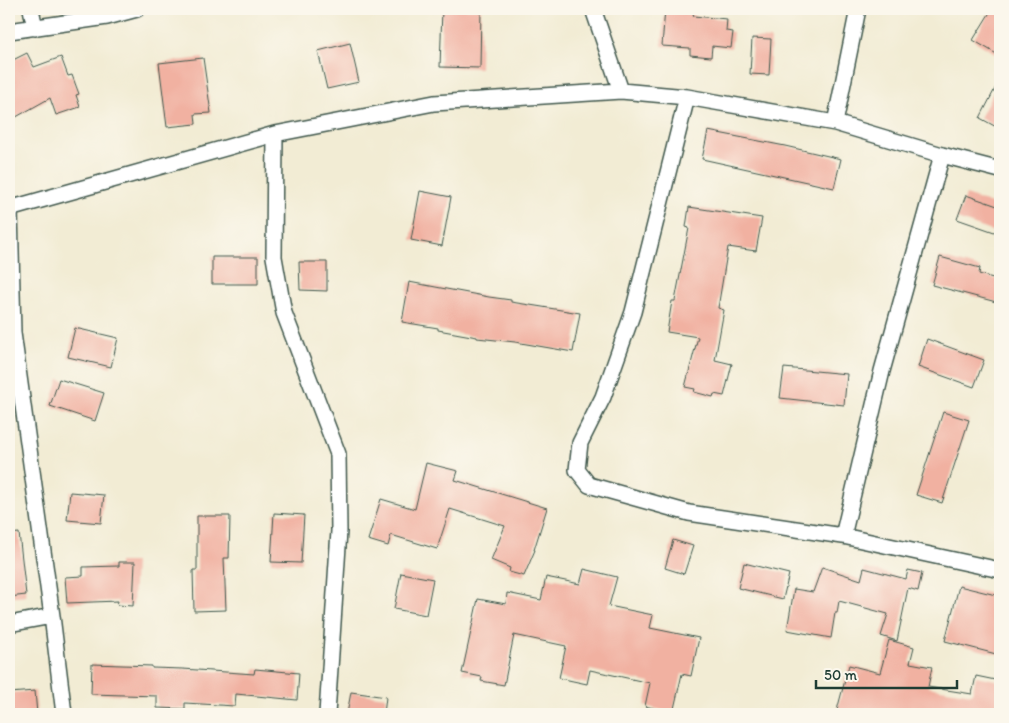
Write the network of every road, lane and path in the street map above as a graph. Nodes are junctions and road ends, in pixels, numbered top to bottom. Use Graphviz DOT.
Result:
graph roads {
  1 [pos="31,9"];
  2 [pos="136,9"];
  3 [pos="593,9"];
  4 [pos="858,9"];
  5 [pos="35,28"];
  6 [pos="9,31"];
  7 [pos="621,91"];
  8 [pos="686,97"];
  9 [pos="835,122"];
  10 [pos="275,134"];
  11 [pos="942,155"];
  12 [pos="1000,170"];
  13 [pos="9,209"];
  14 [pos="15,388"];
  15 [pos="843,536"];
  16 [pos="1000,570"];
  17 [pos="52,616"];
  18 [pos="9,624"];
  19 [pos="64,714"];
  20 [pos="326,714"];
  1 -- 5 [label="street"];
  2 -- 5 [label="street"];
  3 -- 7 [label="street"];
  4 -- 9 [label="street"];
  5 -- 6 [label="street"];
  7 -- 8 [label="street"];
  7 -- 10 [label="street"];
  8 -- 9 [label="street"];
  8 -- 15 [label="street"];
  9 -- 11 [label="street"];
  10 -- 13 [label="street"];
  10 -- 20 [label="street"];
  11 -- 12 [label="street"];
  11 -- 15 [label="street"];
  13 -- 14 [label="street"];
  14 -- 17 [label="street"];
  15 -- 16 [label="street"];
  17 -- 18 [label="street"];
  17 -- 19 [label="street"];
}
